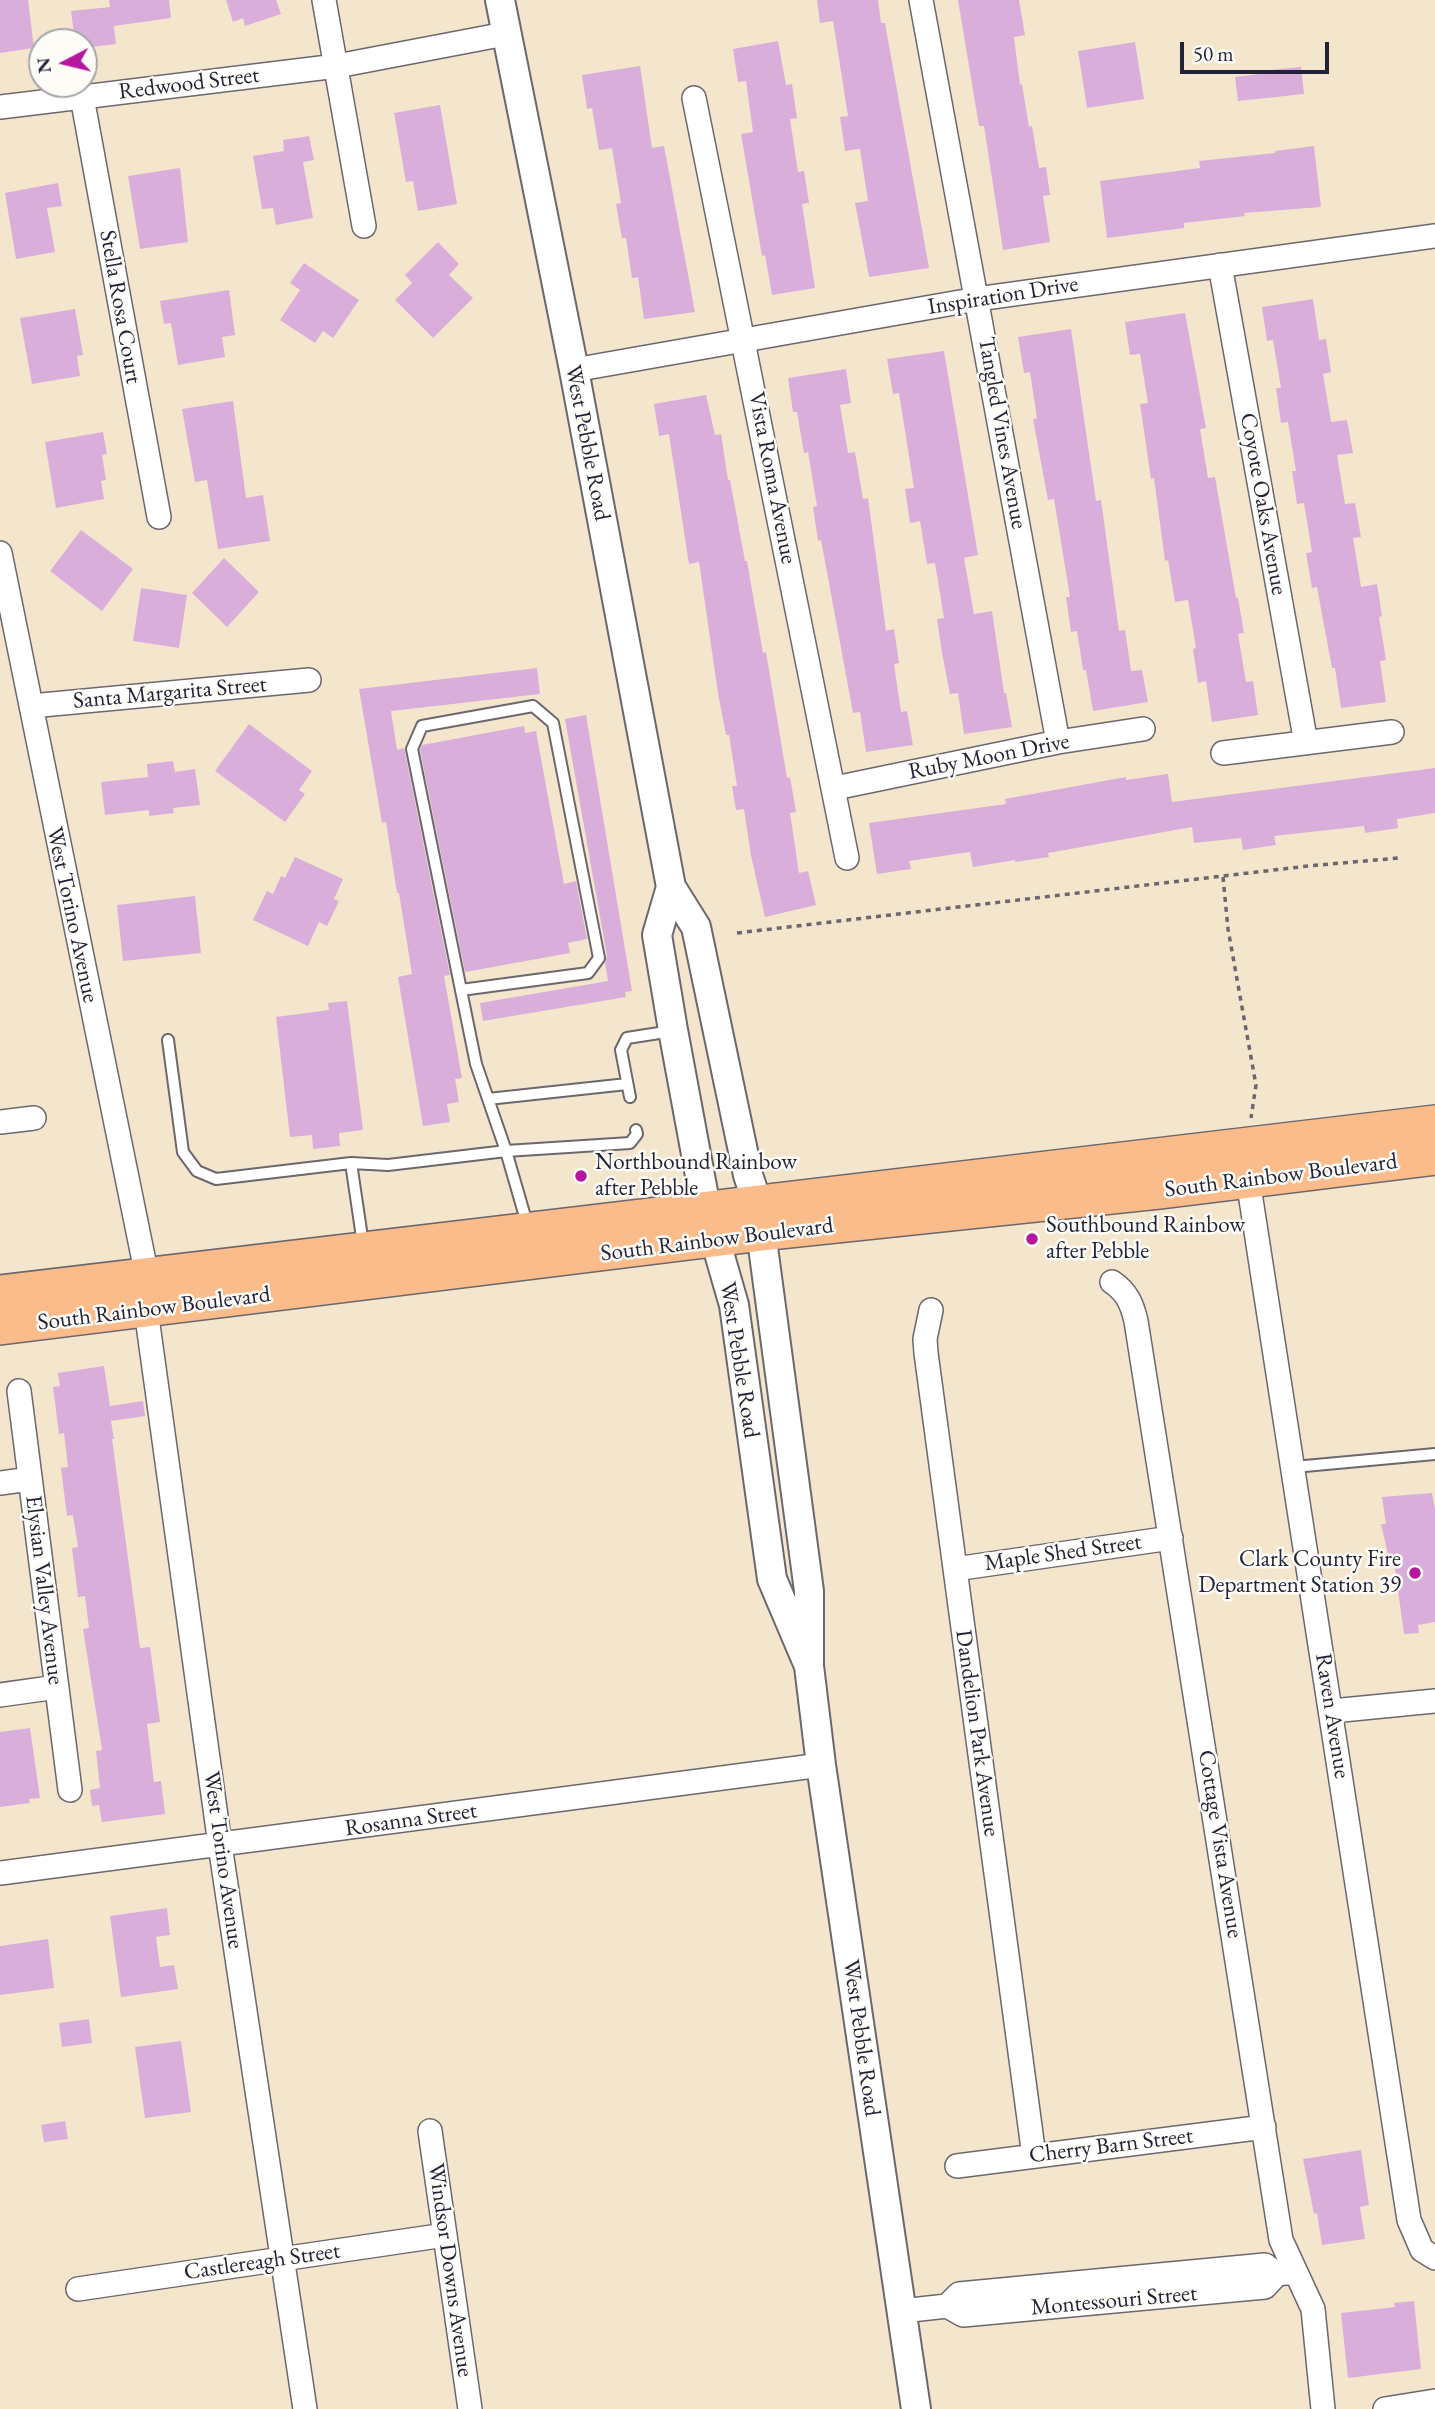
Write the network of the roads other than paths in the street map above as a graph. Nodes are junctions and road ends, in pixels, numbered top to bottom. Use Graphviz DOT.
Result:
graph roads {
  1 [pos="324,0"];
  2 [pos="500,0"];
  3 [pos="921,0"];
  4 [pos="505,34"];
  5 [pos="337,66"];
  6 [pos="98,95"];
  7 [pos="74,98"];
  8 [pos="82,98"];
  9 [pos="694,98"];
  10 [pos="0,107"];
  11 [pos="364,226"];
  12 [pos="1435,236"];
  13 [pos="1220,265"];
  14 [pos="977,299"];
  15 [pos="744,339"];
  16 [pos="574,370"];
  17 [pos="159,517"];
  18 [pos="0,553"];
  19 [pos="309,680"];
  20 [pos="31,706"];
  21 [pos="1143,729"];
  22 [pos="1392,732"];
  23 [pos="1058,742"];
  24 [pos="1306,743"];
  25 [pos="1223,753"];
  26 [pos="835,788"];
  27 [pos="848,858"];
  28 [pos="671,887"];
  29 [pos="461,989"];
  30 [pos="673,1030"];
  31 [pos="168,1040"];
  32 [pos="627,1084"];
  33 [pos="590,1088"];
  34 [pos="558,1091"];
  35 [pos="630,1097"];
  36 [pos="488,1099"];
  37 [pos="592,1101"];
  38 [pos="560,1104"];
  39 [pos="34,1118"];
  40 [pos="0,1122"];
  41 [pos="1435,1123"];
  42 [pos="636,1130"];
  43 [pos="1335,1135"];
  44 [pos="1246,1144"];
  45 [pos="506,1151"];
  46 [pos="1435,1157"];
  47 [pos="351,1163"];
  48 [pos="1248,1180"];
  49 [pos="1159,1191"];
  50 [pos="759,1218"];
  51 [pos="711,1224"];
  52 [pos="529,1231"];
  53 [pos="353,1251"];
  54 [pos="1112,1282"];
  55 [pos="0,1293"];
  56 [pos="147,1293"];
  57 [pos="931,1310"];
  58 [pos="12,1326"];
  59 [pos="19,1391"];
  60 [pos="1435,1454"];
  61 [pos="1293,1467"];
  62 [pos="30,1479"];
  63 [pos="0,1483"];
  64 [pos="1171,1538"];
  65 [pos="955,1569"];
  66 [pos="809,1666"];
  67 [pos="57,1687"];
  68 [pos="0,1695"];
  69 [pos="1435,1701"];
  70 [pos="1332,1711"];
  71 [pos="821,1765"];
  72 [pos="70,1790"];
  73 [pos="220,1845"];
  74 [pos="0,1873"];
  75 [pos="1264,2127"];
  76 [pos="430,2132"];
  77 [pos="1034,2156"];
  78 [pos="957,2166"];
  79 [pos="445,2235"];
  80 [pos="1429,2254"];
  81 [pos="283,2260"];
  82 [pos="1286,2273"];
  83 [pos="78,2289"];
  84 [pos="902,2311"];
  85 [pos="1435,2401"];
  86 [pos="305,2409"];
  87 [pos="470,2409"];
  88 [pos="916,2409"];
  89 [pos="1323,2409"];
  90 [pos="1385,2409"];
  1 -- 5 [label="street"];
  2 -- 4 [label="street, West Pebble Road"];
  3 -- 14 [label="street, Tangled Vines Avenue"];
  4 -- 5 [label="street, Redwood Street"];
  4 -- 16 [label="street, West Pebble Road"];
  5 -- 6 [label="street, Redwood Street"];
  5 -- 11 [label="street"];
  7 -- 10 [label="street, Redwood Street"];
  8 -- 17 [label="street, Stella Rosa Court"];
  9 -- 15 [label="street, Vista Roma Avenue"];
  12 -- 13 [label="street, Inspiration Drive"];
  13 -- 14 [label="street, Inspiration Drive"];
  13 -- 24 [label="street, Coyote Oaks Avenue"];
  14 -- 15 [label="street, Inspiration Drive"];
  14 -- 23 [label="street, Tangled Vines Avenue"];
  15 -- 16 [label="street, Inspiration Drive"];
  15 -- 26 [label="street, Vista Roma Avenue"];
  16 -- 28 [label="street, West Pebble Road"];
  18 -- 20 [label="street, West Torino Avenue"];
  19 -- 20 [label="street, Santa Margarita Street"];
  20 -- 56 [label="street, West Torino Avenue"];
  21 -- 23 [label="street, Ruby Moon Drive"];
  22 -- 24 [label="street"];
  23 -- 26 [label="street, Ruby Moon Drive"];
  24 -- 25 [label="street"];
  26 -- 27 [label="street, Vista Roma Avenue"];
  28 -- 30 [label="street, West Pebble Road"];
  28 -- 50 [label="street, West Pebble Road"];
  29 -- 29 [label="lane"];
  29 -- 36 [label="lane"];
  30 -- 32 [label="lane"];
  30 -- 51 [label="street, West Pebble Road"];
  31 -- 47 [label="lane"];
  32 -- 33 [label="lane"];
  32 -- 35 [label="lane"];
  33 -- 34 [label="lane"];
  33 -- 37 [label="lane"];
  34 -- 36 [label="lane"];
  34 -- 38 [label="lane"];
  36 -- 45 [label="lane"];
  39 -- 40 [label="street"];
  41 -- 43 [label="main road, South Rainbow Boulevard"];
  42 -- 45 [label="lane"];
  43 -- 44 [label="main road, South Rainbow Boulevard"];
  43 -- 48 [label="main road"];
  44 -- 49 [label="main road"];
  44 -- 50 [label="main road, South Rainbow Boulevard"];
  45 -- 47 [label="lane"];
  45 -- 52 [label="lane"];
  46 -- 48 [label="main road, South Rainbow Boulevard"];
  47 -- 53 [label="lane"];
  48 -- 49 [label="main road, South Rainbow Boulevard"];
  48 -- 61 [label="street, Raven Avenue"];
  49 -- 50 [label="main road, South Rainbow Boulevard"];
  50 -- 51 [label="main road, South Rainbow Boulevard"];
  50 -- 66 [label="street, West Pebble Road"];
  51 -- 52 [label="main road, South Rainbow Boulevard"];
  51 -- 56 [label="main road, South Rainbow Boulevard"];
  51 -- 66 [label="street, West Pebble Road"];
  52 -- 53 [label="main road, South Rainbow Boulevard"];
  53 -- 56 [label="main road, South Rainbow Boulevard"];
  54 -- 64 [label="street, Cottage Vista Avenue"];
  55 -- 56 [label="main road, South Rainbow Boulevard"];
  56 -- 58 [label="main road"];
  56 -- 73 [label="street, West Torino Avenue"];
  57 -- 65 [label="street, Dandelion Park Avenue"];
  59 -- 62 [label="street, Elysian Valley Avenue"];
  60 -- 61 [label="lane"];
  61 -- 70 [label="street, Raven Avenue"];
  62 -- 63 [label="street"];
  62 -- 67 [label="street, Elysian Valley Avenue"];
  64 -- 65 [label="street, Maple Shed Street"];
  64 -- 75 [label="street, Cottage Vista Avenue"];
  65 -- 77 [label="street, Dandelion Park Avenue"];
  66 -- 71 [label="street, West Pebble Road"];
  67 -- 68 [label="street"];
  67 -- 72 [label="street, Elysian Valley Avenue"];
  69 -- 70 [label="street"];
  70 -- 80 [label="street, Raven Avenue"];
  71 -- 73 [label="street, Rosanna Street"];
  71 -- 84 [label="street, West Pebble Road"];
  73 -- 74 [label="street, Rosanna Street"];
  73 -- 81 [label="street, West Torino Avenue"];
  75 -- 77 [label="street, Cherry Barn Street"];
  75 -- 82 [label="street, Cottage Vista Avenue"];
  76 -- 79 [label="street, Windsor Downs Avenue"];
  77 -- 78 [label="street, Cherry Barn Street"];
  79 -- 81 [label="street, Castlereagh Street"];
  79 -- 87 [label="street, Windsor Downs Avenue"];
  81 -- 83 [label="street, Castlereagh Street"];
  81 -- 86 [label="street, West Torino Avenue"];
  82 -- 84 [label="street, Montessouri Street"];
  82 -- 89 [label="street, Cottage Vista Avenue"];
  84 -- 88 [label="street, West Pebble Road"];
  85 -- 90 [label="street"];
}
